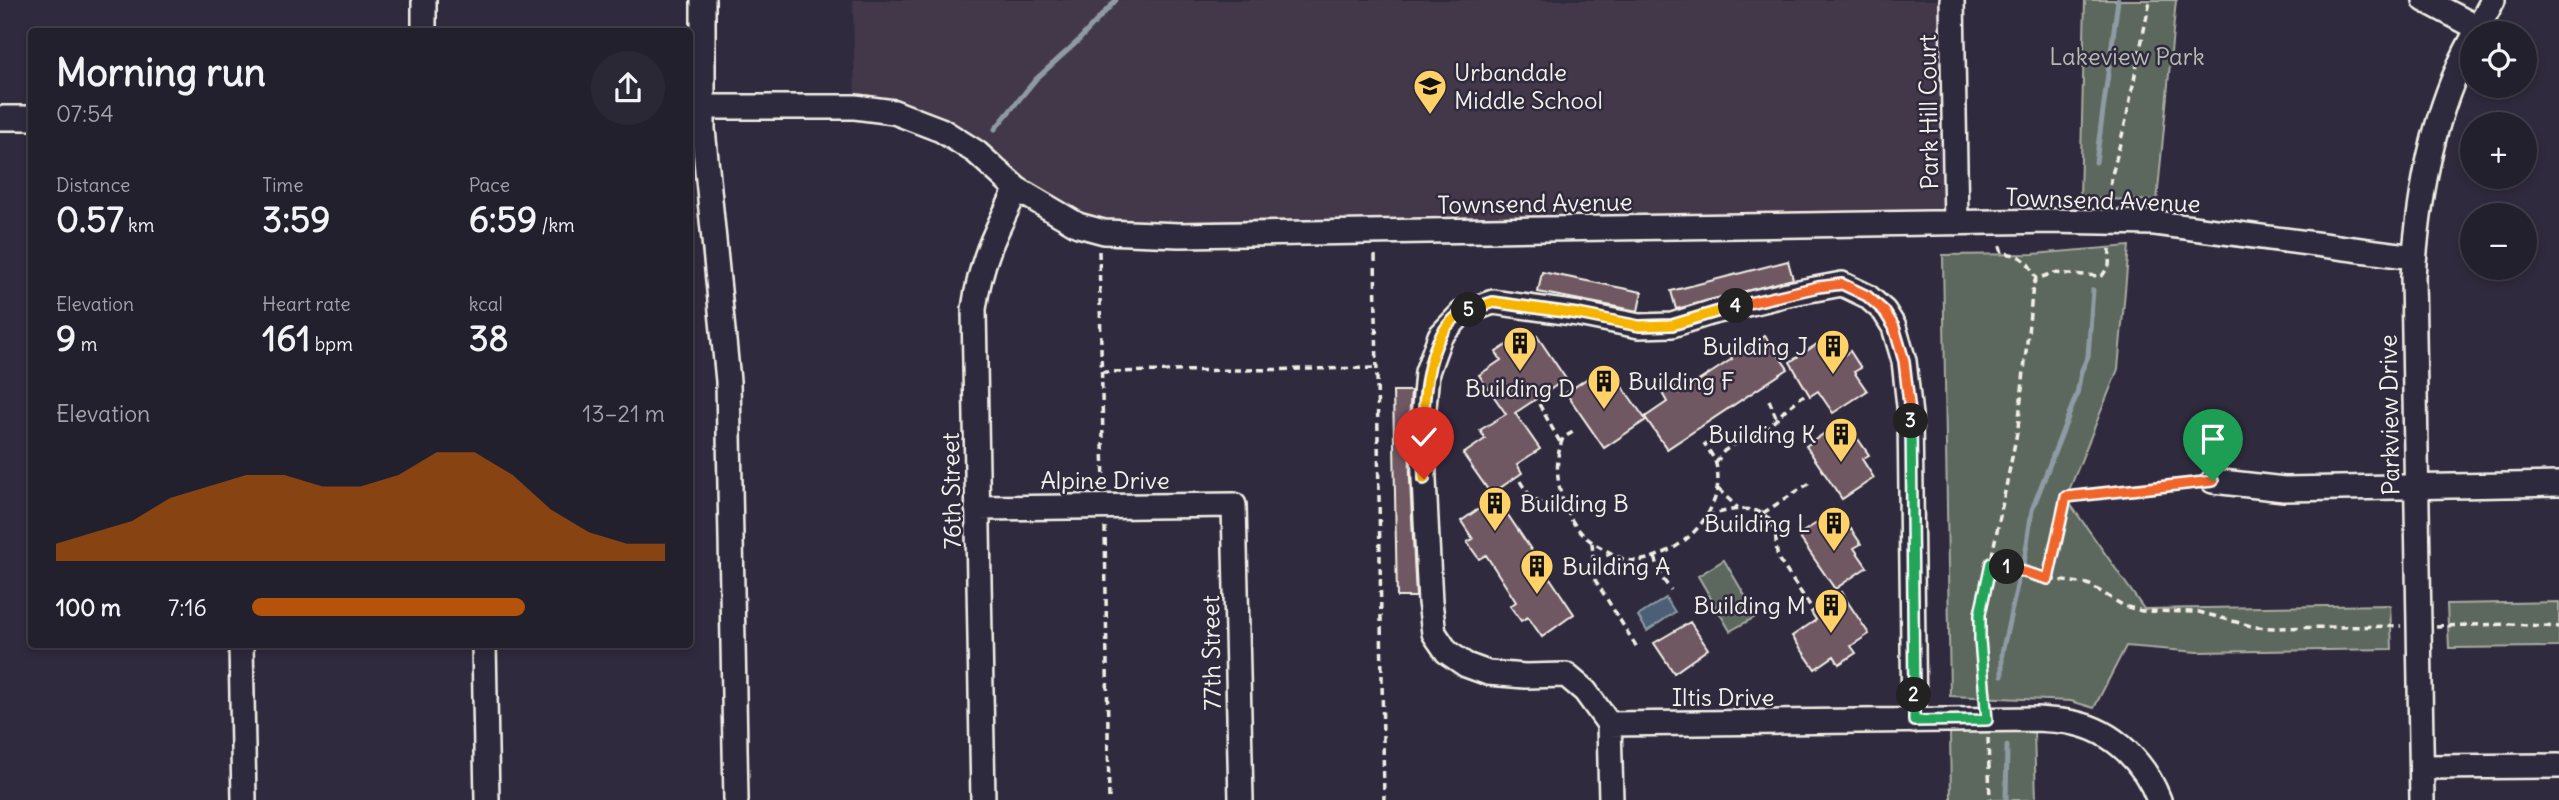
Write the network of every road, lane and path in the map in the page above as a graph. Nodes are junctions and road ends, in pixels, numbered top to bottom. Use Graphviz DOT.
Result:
graph roads {
  1 [pos="424,0"];
  2 [pos="703,0"];
  3 [pos="1952,0"];
  4 [pos="2150,0"];
  5 [pos="2425,0"];
  6 [pos="2493,0"];
  7 [pos="2482,21"];
  8 [pos="2460,23"];
  9 [pos="424,28"];
  10 [pos="2460,67"];
  11 [pos="696,107"];
  12 [pos="0,118"];
  13 [pos="28,118"];
  14 [pos="1017,189"];
  15 [pos="2109,197"];
  16 [pos="1956,223"];
  17 [pos="2000,246"];
  18 [pos="2110,248"];
  19 [pos="1375,255"];
  20 [pos="2414,257"];
  21 [pos="2036,279"];
  22 [pos="1377,368"];
  23 [pos="1102,372"];
  24 [pos="1804,395"];
  25 [pos="1769,400"];
  26 [pos="1539,404"];
  27 [pos="1776,419"];
  28 [pos="1573,432"];
  29 [pos="1704,443"];
  30 [pos="1561,444"];
  31 [pos="1716,463"];
  32 [pos="1520,481"];
  33 [pos="1813,481"];
  34 [pos="2213,481"];
  35 [pos="2559,484"];
  36 [pos="2417,487"];
  37 [pos="1717,488"];
  38 [pos="1234,506"];
  39 [pos="977,508"];
  40 [pos="1739,509"];
  41 [pos="1567,512"];
  42 [pos="1763,513"];
  43 [pos="1706,516"];
  44 [pos="1592,543"];
  45 [pos="1612,554"];
  46 [pos="1655,557"];
  47 [pos="1595,560"];
  48 [pos="1991,563"];
  49 [pos="2048,579"];
  50 [pos="1671,590"];
  51 [pos="1811,607"];
  52 [pos="2418,626"];
  53 [pos="2559,628"];
  54 [pos="241,648"];
  55 [pos="484,648"];
  56 [pos="1638,649"];
  57 [pos="1987,720"];
  58 [pos="1914,721"];
  59 [pos="1609,724"];
  60 [pos="2559,766"];
  61 [pos="2422,767"];
  62 [pos="244,800"];
  63 [pos="487,800"];
  64 [pos="736,800"];
  65 [pos="983,800"];
  66 [pos="1241,800"];
  67 [pos="1384,800"];
  68 [pos="1611,800"];
  69 [pos="1990,800"];
  70 [pos="2159,800"];
  71 [pos="2422,800"];
  1 -- 9 [label="street"];
  2 -- 11 [label="street"];
  3 -- 16 [label="street, Park Hill Court"];
  4 -- 15 [label="path"];
  5 -- 8 [label="street"];
  6 -- 7 [label="street, Parkview Drive"];
  10 -- 20 [label="street, Parkview Drive"];
  11 -- 14 [label="street, Townsend Avenue"];
  11 -- 64 [label="street"];
  12 -- 13 [label="street"];
  14 -- 16 [label="street, Townsend Avenue"];
  14 -- 39 [label="street, 76th Street"];
  16 -- 20 [label="street, Townsend Avenue"];
  17 -- 21 [label="path"];
  18 -- 21 [label="path"];
  19 -- 22 [label="path"];
  20 -- 36 [label="street, Parkview Drive"];
  21 -- 48 [label="path"];
  22 -- 23 [label="path"];
  22 -- 67 [label="path"];
  24 -- 27 [label="path"];
  25 -- 27 [label="path"];
  26 -- 30 [label="path"];
  27 -- 31 [label="path"];
  28 -- 30 [label="path"];
  29 -- 31 [label="path"];
  30 -- 41 [label="path"];
  31 -- 37 [label="path"];
  32 -- 41 [label="path"];
  33 -- 42 [label="path"];
  34 -- 36 [label="street"];
  34 -- 49 [label="path"];
  35 -- 36 [label="street"];
  36 -- 52 [label="street, Parkview Drive"];
  37 -- 40 [label="path"];
  37 -- 43 [label="path"];
  38 -- 39 [label="street, Alpine Drive"];
  38 -- 66 [label="street, 77th Street"];
  39 -- 65 [label="street, 76th Street"];
  40 -- 42 [label="path"];
  40 -- 43 [label="path"];
  41 -- 44 [label="path"];
  42 -- 51 [label="path"];
  43 -- 46 [label="path"];
  44 -- 45 [label="path"];
  44 -- 47 [label="path"];
  45 -- 46 [label="path"];
  45 -- 47 [label="path"];
  46 -- 50 [label="path"];
  47 -- 56 [label="path"];
  48 -- 49 [label="path"];
  48 -- 57 [label="path"];
  49 -- 52 [label="path"];
  52 -- 53 [label="path"];
  52 -- 61 [label="street, Parkview Drive"];
  54 -- 62 [label="street"];
  55 -- 63 [label="street"];
  57 -- 58 [label="street, Iltis Drive"];
  57 -- 69 [label="path"];
  57 -- 70 [label="street, Iltis Drive"];
  58 -- 59 [label="street, Iltis Drive"];
  58 -- 59 [label="street"];
  59 -- 68 [label="street"];
  60 -- 61 [label="street"];
  61 -- 71 [label="street, Parkview Drive"];
}
